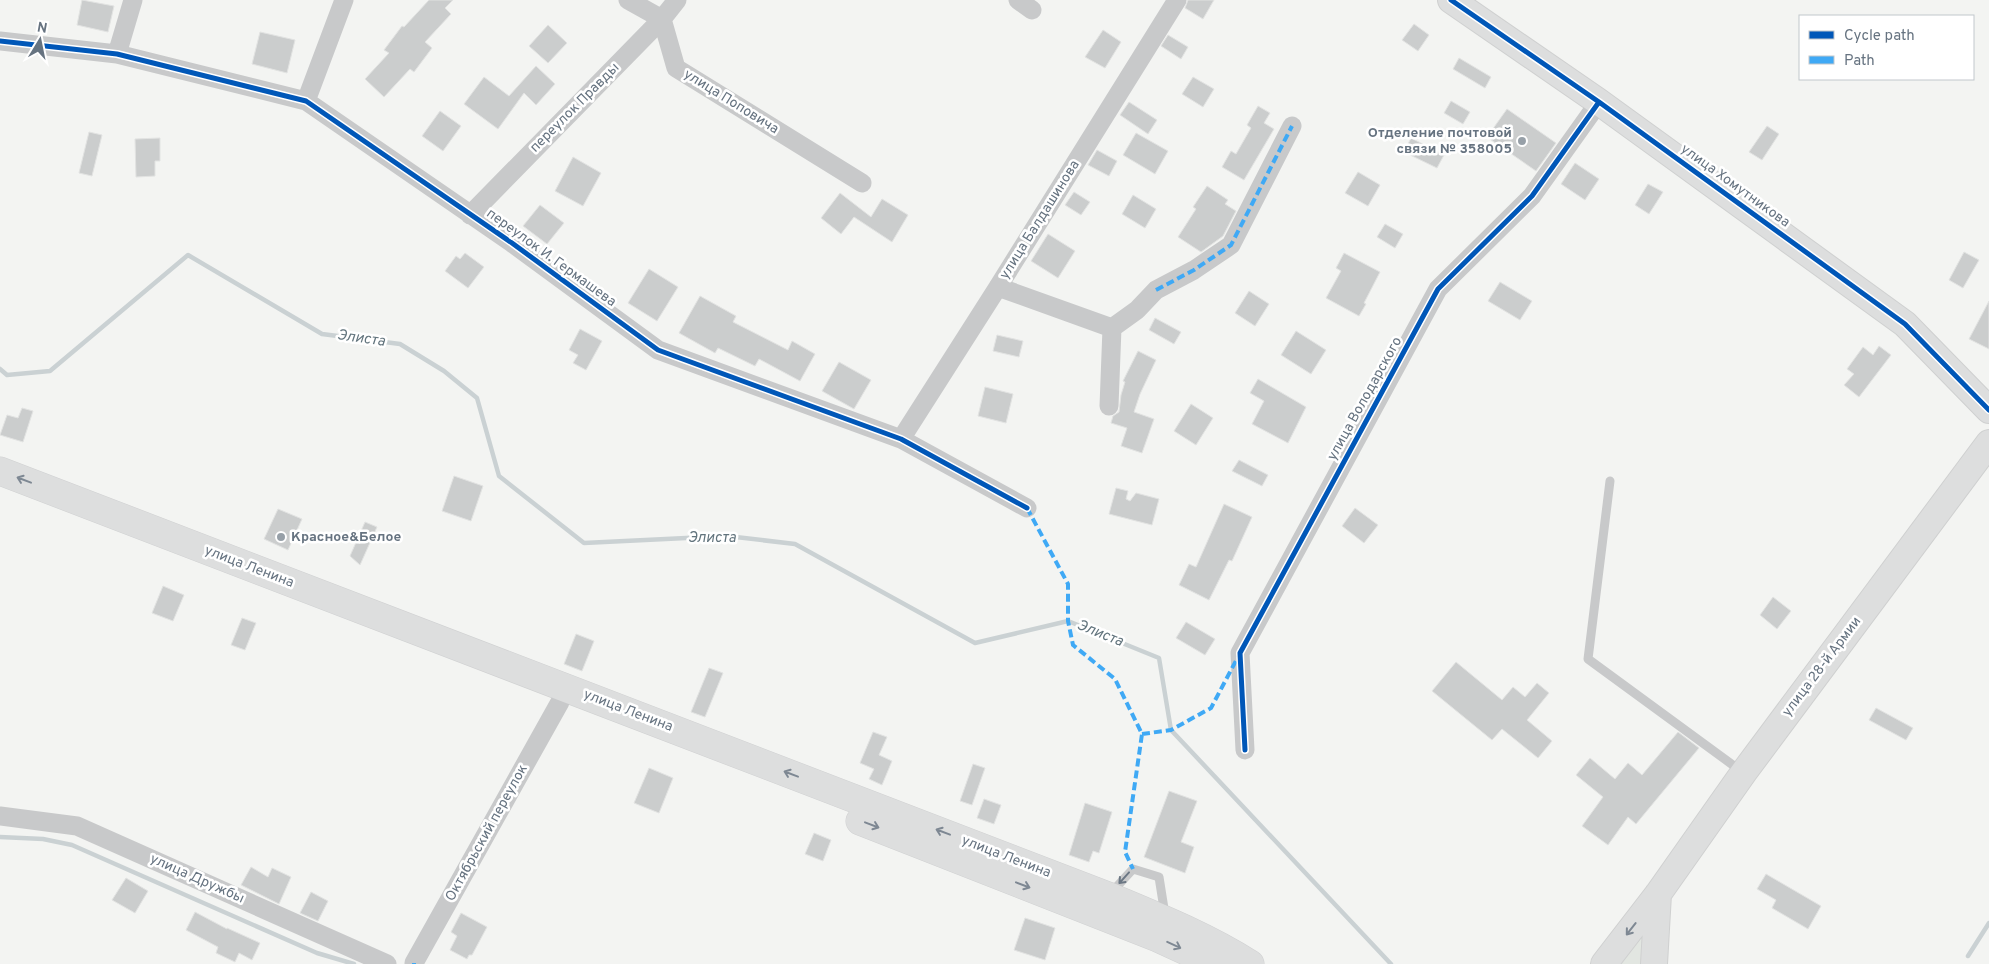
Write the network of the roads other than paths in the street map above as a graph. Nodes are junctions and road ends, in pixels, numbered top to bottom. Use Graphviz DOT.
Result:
graph roads {
  1 [pos="133,0"];
  2 [pos="344,0"];
  3 [pos="628,0"];
  4 [pos="677,0"];
  5 [pos="1177,0"];
  6 [pos="1451,0"];
  7 [pos="662,19"];
  8 [pos="0,41"];
  9 [pos="117,54"];
  10 [pos="306,101"];
  11 [pos="1599,102"];
  12 [pos="1292,126"];
  13 [pos="862,183"];
  14 [pos="470,215"];
  15 [pos="998,287"];
  16 [pos="1112,328"];
  17 [pos="1109,406"];
  18 [pos="1989,410"];
  19 [pos="901,439"];
  20 [pos="1989,443"];
  21 [pos="0,471"];
  22 [pos="1610,481"];
  23 [pos="0,490"];
  24 [pos="1027,508"];
  25 [pos="560,702"];
  26 [pos="1245,750"];
  27 [pos="1744,772"];
  28 [pos="0,816"];
  29 [pos="1658,894"];
  30 [pos="1108,896"];
  31 [pos="1165,920"];
  32 [pos="387,964"];
  33 [pos="414,964"];
  34 [pos="1213,964"];
  35 [pos="1250,964"];
  36 [pos="1604,964"];
  37 [pos="1654,964"];
  1 -- 9 [label="street"];
  2 -- 10 [label="street"];
  3 -- 7 [label="street"];
  4 -- 7 [label="street, переулок Правды"];
  5 -- 15 [label="street, улица Балдашинова"];
  6 -- 11 [label="street, улица Хомутникова"];
  7 -- 13 [label="street, улица Поповича"];
  7 -- 14 [label="street, переулок Правды"];
  8 -- 9 [label="street, переулок И. Гермашева"];
  9 -- 10 [label="street, переулок И. Гермашева"];
  10 -- 14 [label="street, переулок И. Гермашева"];
  11 -- 18 [label="street, улица Хомутникова"];
  11 -- 26 [label="street, улица Володарского"];
  12 -- 16 [label="street"];
  14 -- 19 [label="street, переулок И. Гермашева"];
  15 -- 16 [label="street"];
  15 -- 19 [label="street, улица Балдашинова"];
  16 -- 17 [label="street"];
  19 -- 24 [label="street, переулок И. Гермашева"];
  20 -- 27 [label="street, улица 28-й Армии"];
  30 -- 21 [label="main road, улица Ленина, one-way"];
  22 -- 27 [label="lane"];
  23 -- 25 [label="main road, улица Ленина"];
  25 -- 33 [label="street, Октябрьский переулок"];
  25 -- 34 [label="main road, улица Ленина, one-way"];
  27 -- 29 [label="street, улица 28-й Армии"];
  28 -- 32 [label="street, улица Дружбы"];
  29 -- 36 [label="street, улица 28-й Армии, one-way"];
  29 -- 37 [label="street"];
  30 -- 31 [label="main road, улица Ленина"];
  31 -- 30 [label="lane, one-way"];
  31 -- 35 [label="main road, улица Ленина"];
}
